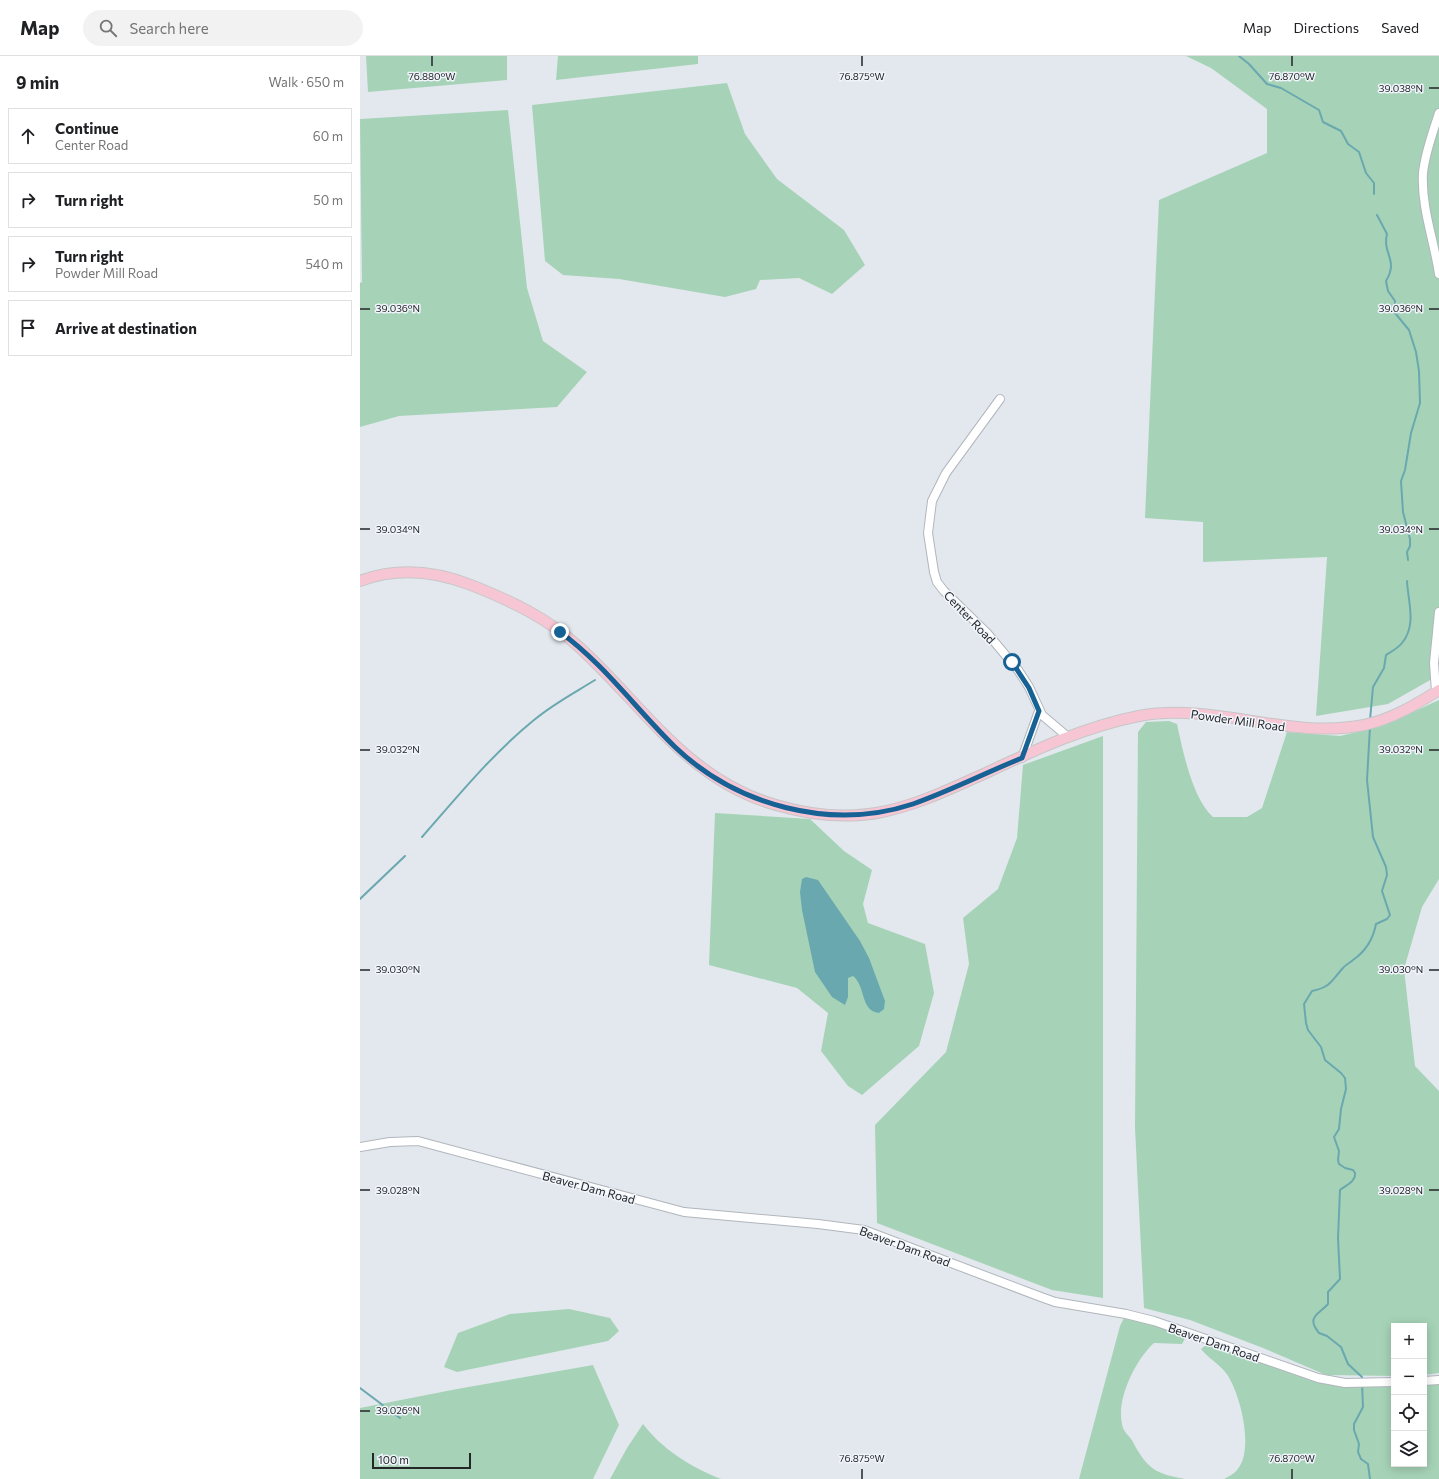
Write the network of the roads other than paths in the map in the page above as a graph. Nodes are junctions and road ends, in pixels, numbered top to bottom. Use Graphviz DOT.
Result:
graph roads {
  1 [pos="1439,113"];
  2 [pos="1439,274"];
  3 [pos="1000,398"];
  4 [pos="360,581"];
  5 [pos="1439,612"];
  6 [pos="1438,691"];
  7 [pos="1039,711"];
  8 [pos="1068,737"];
  9 [pos="1022,758"];
  10 [pos="360,1147"];
  11 [pos="1439,1380"];
  12 [pos="1427,1381"];
  13 [pos="1391,1382"];
  1 -- 2 [label="street"];
  3 -- 7 [label="street, Center Road"];
  4 -- 9 [label="main road, Powder Mill Road"];
  5 -- 6 [label="street"];
  6 -- 8 [label="main road, Powder Mill Road"];
  7 -- 8 [label="street, Center Road"];
  7 -- 9 [label="street"];
  8 -- 9 [label="main road, Powder Mill Road"];
  10 -- 13 [label="street, Beaver Dam Road"];
  11 -- 12 [label="street"];
}
